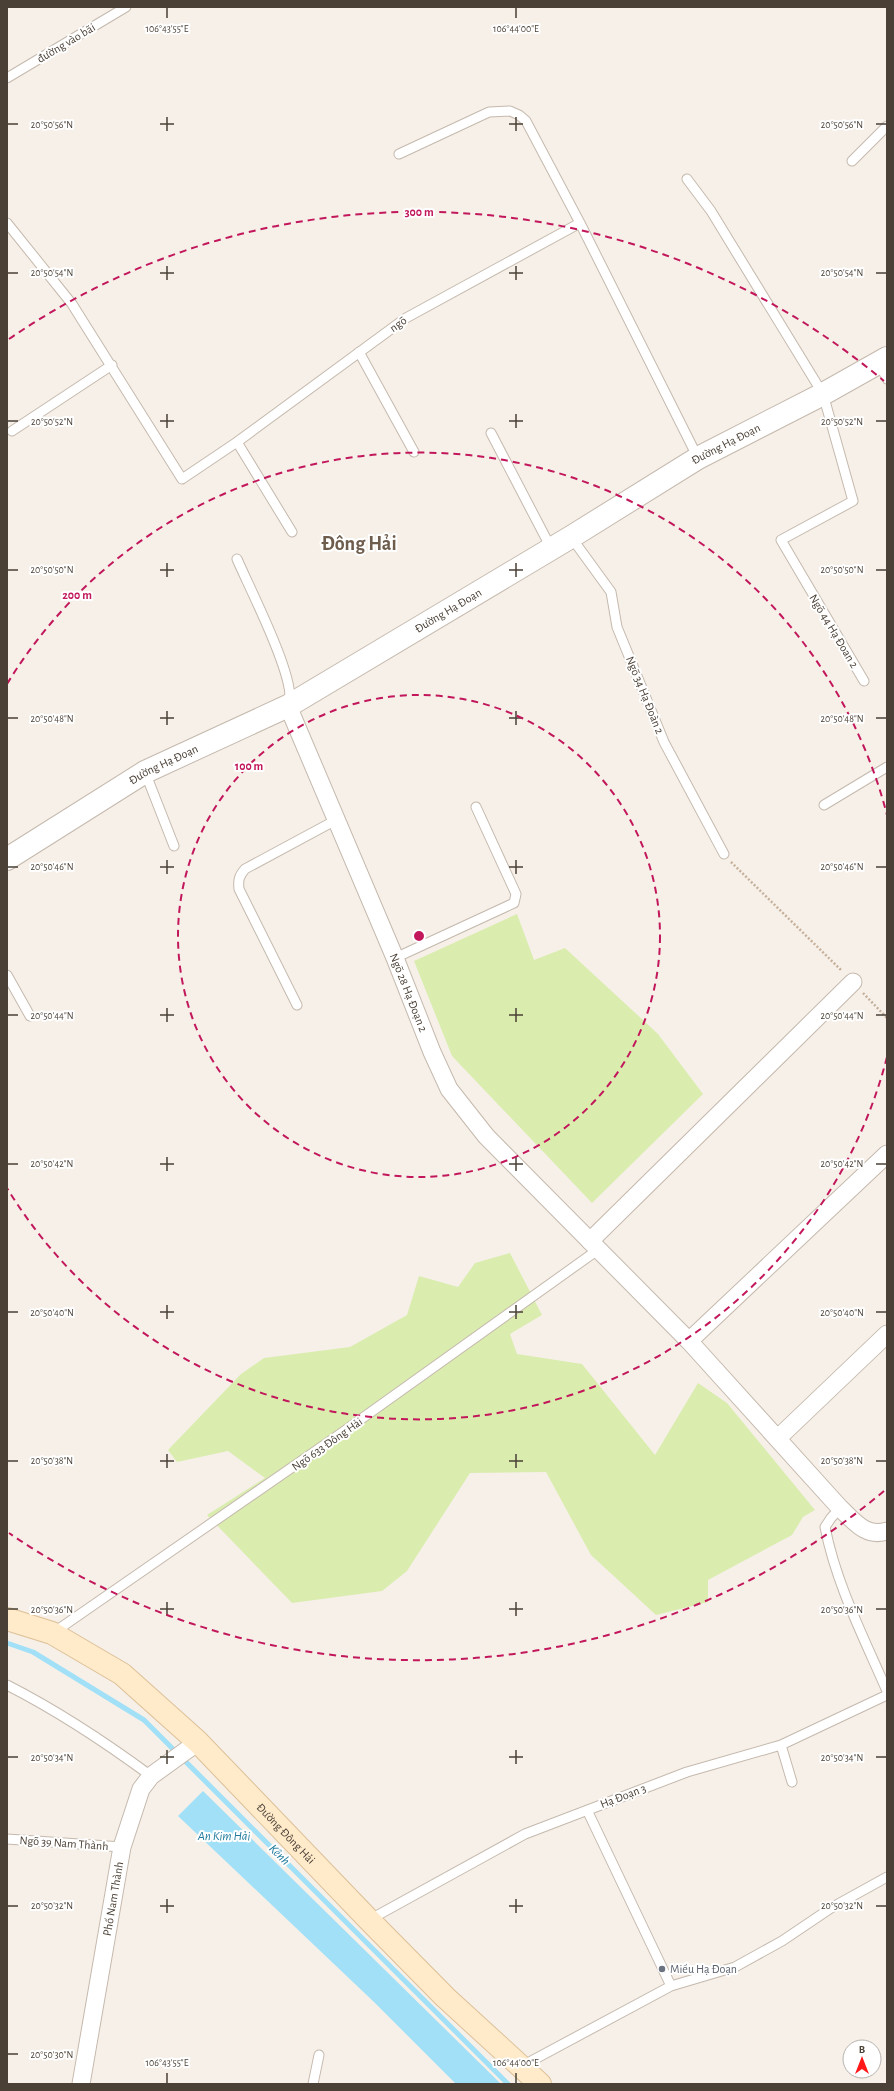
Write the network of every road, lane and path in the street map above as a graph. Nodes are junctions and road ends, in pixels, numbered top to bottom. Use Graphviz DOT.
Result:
graph roads {
  1 [pos="126,7"];
  2 [pos="7,78"];
  3 [pos="887,126"];
  4 [pos="399,154"];
  5 [pos="852,161"];
  6 [pos="687,179"];
  7 [pos="7,223"];
  8 [pos="580,223"];
  9 [pos="358,352"];
  10 [pos="112,366"];
  11 [pos="884,366"];
  12 [pos="823,394"];
  13 [pos="12,432"];
  14 [pos="491,433"];
  15 [pos="237,442"];
  16 [pos="414,452"];
  17 [pos="698,458"];
  18 [pos="292,532"];
  19 [pos="570,537"];
  20 [pos="551,548"];
  21 [pos="237,559"];
  22 [pos="864,681"];
  23 [pos="288,706"];
  24 [pos="887,767"];
  25 [pos="144,772"];
  26 [pos="824,805"];
  27 [pos="476,807"];
  28 [pos="336,820"];
  29 [pos="174,846"];
  30 [pos="724,854"];
  31 [pos="7,859"];
  32 [pos="395,958"];
  33 [pos="7,975"];
  34 [pos="853,982"];
  35 [pos="297,1006"];
  36 [pos="30,1016"];
  37 [pos="887,1018"];
  38 [pos="887,1154"];
  39 [pos="595,1245"];
  40 [pos="887,1334"];
  41 [pos="689,1341"];
  42 [pos="778,1438"];
  43 [pos="840,1508"];
  44 [pos="887,1531"];
  45 [pos="7,1619"];
  46 [pos="52,1633"];
  47 [pos="7,1685"];
  48 [pos="887,1691"];
  49 [pos="887,1695"];
  50 [pos="781,1745"];
  51 [pos="194,1746"];
  52 [pos="151,1776"];
  53 [pos="792,1782"];
  54 [pos="587,1810"];
  55 [pos="7,1839"];
  56 [pos="122,1848"];
  57 [pos="887,1877"];
  58 [pos="369,1920"];
  59 [pos="671,1986"];
  60 [pos="319,2055"];
  61 [pos="522,2066"];
  62 [pos="81,2084"];
  63 [pos="313,2084"];
  64 [pos="540,2084"];
  1 -- 2 [label="lane, đường vào bãi"];
  3 -- 5 [label="lane"];
  4 -- 8 [label="lane"];
  6 -- 12 [label="lane"];
  7 -- 10 [label="lane, ngõ"];
  8 -- 9 [label="lane, ngõ"];
  8 -- 17 [label="lane"];
  9 -- 15 [label="lane, ngõ"];
  9 -- 16 [label="lane"];
  10 -- 13 [label="lane"];
  10 -- 15 [label="lane, ngõ"];
  11 -- 12 [label="street, Đường Hạ Đoạn"];
  12 -- 17 [label="street, Đường Hạ Đoạn"];
  12 -- 22 [label="lane, Ngõ 44 Hạ Đoan 2"];
  14 -- 20 [label="lane"];
  15 -- 18 [label="lane"];
  17 -- 19 [label="street, Đường Hạ Đoạn"];
  19 -- 20 [label="street, Đường Hạ Đoạn"];
  19 -- 30 [label="lane, Ngõ 34 Hạ Đoàn 2"];
  20 -- 23 [label="street, Đường Hạ Đoạn"];
  21 -- 23 [label="lane"];
  23 -- 25 [label="street, Đường Hạ Đoạn"];
  23 -- 28 [label="street, Ngõ 28 Hạ Đoạn 2"];
  24 -- 26 [label="lane"];
  25 -- 29 [label="lane"];
  25 -- 31 [label="street, Đường Hạ Đoạn"];
  27 -- 32 [label="lane"];
  28 -- 32 [label="street, Ngõ 28 Hạ Đoạn 2"];
  28 -- 35 [label="lane"];
  30 -- 34 [label="path"];
  32 -- 39 [label="street, Ngõ 28 Hạ Đoạn 2"];
  33 -- 36 [label="lane"];
  34 -- 37 [label="path"];
  34 -- 39 [label="street"];
  38 -- 41 [label="street"];
  39 -- 41 [label="street, Ngõ 28 Hạ Đoạn 2"];
  39 -- 46 [label="lane, Ngõ 633 Đông Hải"];
  40 -- 42 [label="street"];
  41 -- 42 [label="street, Ngõ 28 Hạ Đoạn 2"];
  42 -- 43 [label="street, Ngõ 28 Hạ Đoạn 2"];
  43 -- 44 [label="street, Ngõ 28 Hạ Đoạn 2"];
  43 -- 48 [label="lane"];
  45 -- 46 [label="main road, Đường Đông Hải"];
  46 -- 51 [label="main road, Đường Đông Hải"];
  47 -- 52 [label="lane"];
  49 -- 50 [label="lane, Hạ Đoạn 3"];
  50 -- 53 [label="lane"];
  50 -- 54 [label="lane, Hạ Đoạn 3"];
  51 -- 52 [label="street, Phố Nam Thành"];
  51 -- 58 [label="main road, Đường Đông Hải"];
  52 -- 56 [label="street, Phố Nam Thành"];
  54 -- 58 [label="lane, Hạ Đoạn 3"];
  54 -- 59 [label="lane"];
  55 -- 56 [label="lane, Ngõ 39 Nam Thành"];
  56 -- 62 [label="street, Phố Nam Thành"];
  57 -- 59 [label="lane"];
  58 -- 61 [label="main road, Đường Đông Hải"];
  59 -- 61 [label="lane"];
  60 -- 63 [label="lane"];
  61 -- 64 [label="main road, Đường Đông Hải"];
}
